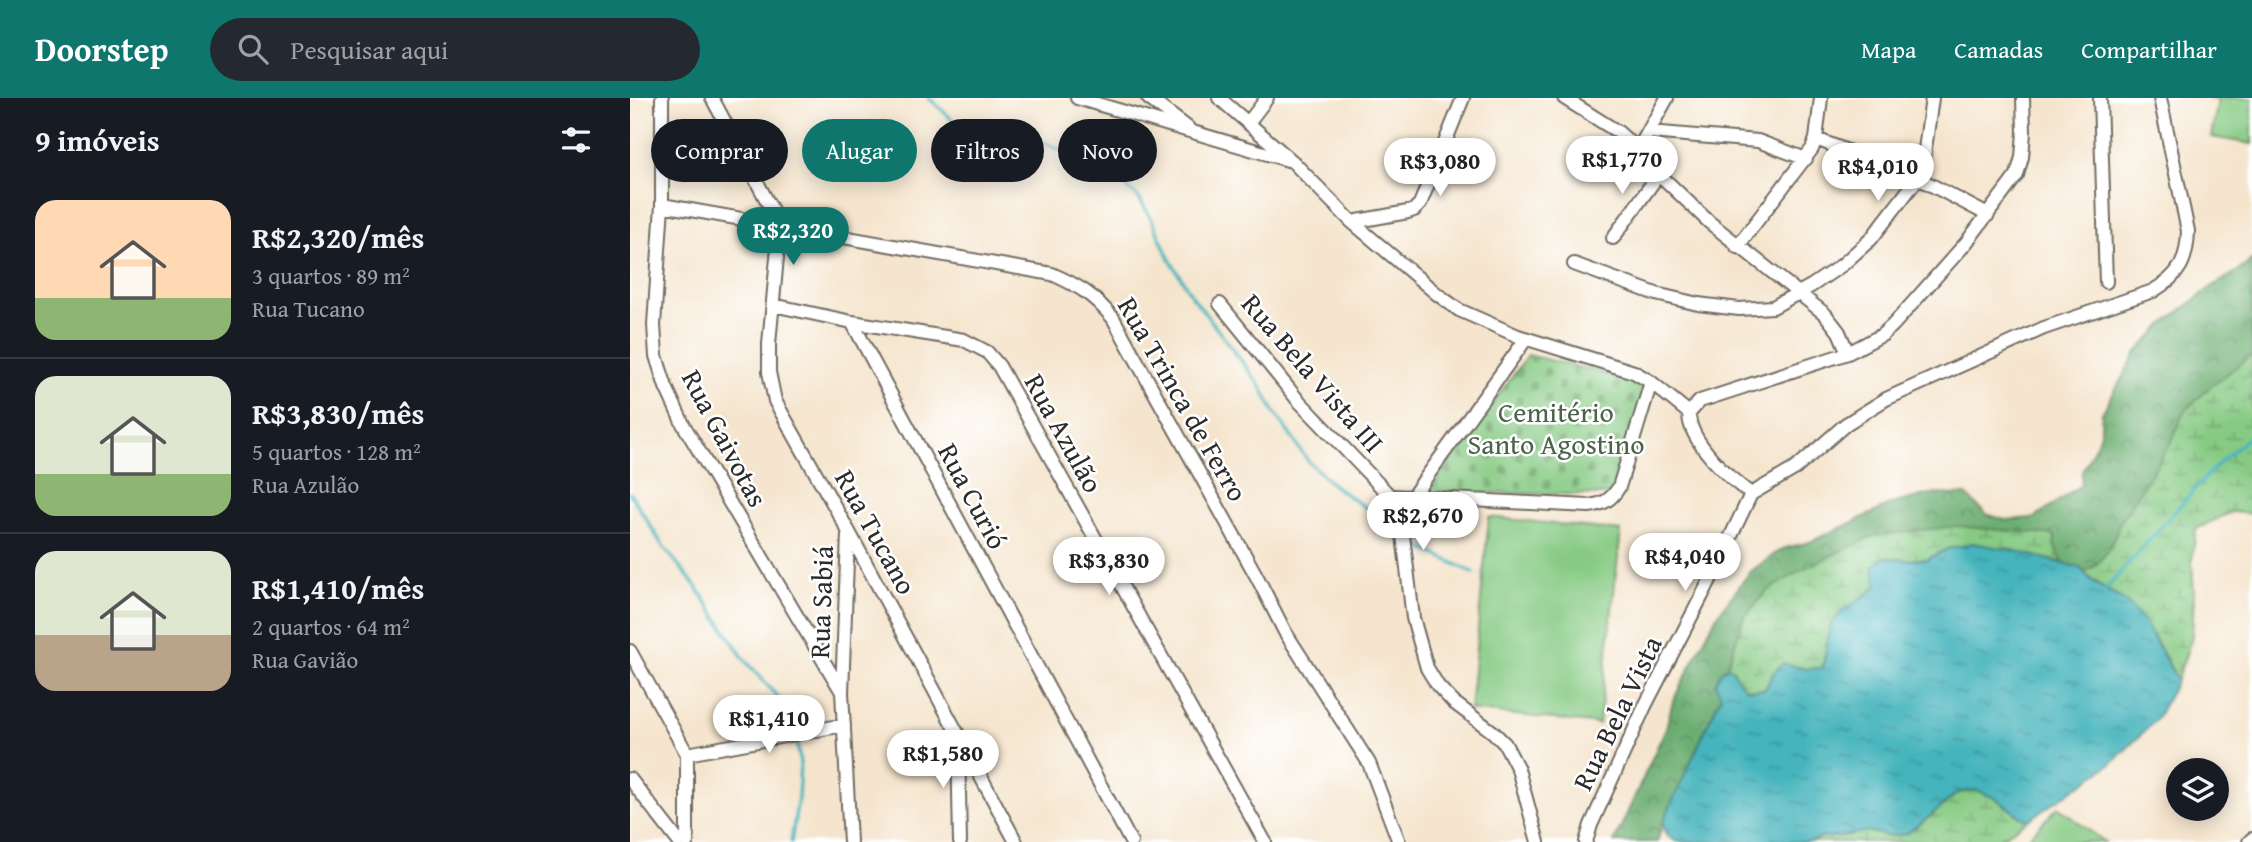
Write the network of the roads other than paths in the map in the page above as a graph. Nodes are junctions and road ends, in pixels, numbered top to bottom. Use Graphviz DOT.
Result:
graph roads {
  1 [pos="662,98"];
  2 [pos="712,98"];
  3 [pos="1077,98"];
  4 [pos="1148,98"];
  5 [pos="1219,98"];
  6 [pos="1267,98"];
  7 [pos="1463,98"];
  8 [pos="1564,98"];
  9 [pos="1667,98"];
  10 [pos="1821,98"];
  11 [pos="1932,98"];
  12 [pos="2023,98"];
  13 [pos="2099,98"];
  14 [pos="2160,98"];
  15 [pos="1248,123"];
  16 [pos="1194,132"];
  17 [pos="1649,132"];
  18 [pos="1816,139"];
  19 [pos="1638,150"];
  20 [pos="1806,159"];
  21 [pos="1292,161"];
  22 [pos="1658,174"];
  23 [pos="1917,178"];
  24 [pos="662,205"];
  25 [pos="1988,215"];
  26 [pos="1352,222"];
  27 [pos="780,225"];
  28 [pos="1613,238"];
  29 [pos="1737,247"];
  30 [pos="1574,264"];
  31 [pos="2106,282"];
  32 [pos="1799,292"];
  33 [pos="1220,304"];
  34 [pos="773,305"];
  35 [pos="852,322"];
  36 [pos="1526,338"];
  37 [pos="1848,353"];
  38 [pos="1651,382"];
  39 [pos="1689,413"];
  40 [pos="1751,494"];
  41 [pos="1390,496"];
  42 [pos="1412,497"];
  43 [pos="849,532"];
  44 [pos="630,651"];
  45 [pos="842,692"];
  46 [pos="844,724"];
  47 [pos="958,737"];
  48 [pos="687,754"];
  49 [pos="630,779"];
  50 [pos="679,842"];
  51 [pos="687,842"];
  52 [pos="850,842"];
  53 [pos="960,842"];
  54 [pos="1016,842"];
  55 [pos="1131,842"];
  56 [pos="1265,842"];
  57 [pos="1399,842"];
  58 [pos="1538,842"];
  59 [pos="1586,842"];
  1 -- 24 [label="street, Rua Gaivotas"];
  2 -- 27 [label="street"];
  3 -- 16 [label="street"];
  4 -- 16 [label="street"];
  5 -- 15 [label="street"];
  6 -- 15 [label="street"];
  7 -- 26 [label="street"];
  8 -- 19 [label="street"];
  9 -- 17 [label="street"];
  10 -- 18 [label="street"];
  11 -- 23 [label="street"];
  12 -- 25 [label="street"];
  13 -- 31 [label="street"];
  14 -- 40 [label="street"];
  15 -- 21 [label="street"];
  16 -- 21 [label="street"];
  17 -- 19 [label="street"];
  17 -- 20 [label="street"];
  18 -- 20 [label="street"];
  18 -- 23 [label="street"];
  19 -- 22 [label="street"];
  20 -- 29 [label="street"];
  21 -- 26 [label="street"];
  22 -- 28 [label="street"];
  22 -- 29 [label="street"];
  23 -- 25 [label="street"];
  23 -- 32 [label="street"];
  24 -- 27 [label="street, Rua Trinca de Ferro"];
  24 -- 45 [label="street, Rua Gaivotas"];
  25 -- 37 [label="street"];
  26 -- 36 [label="street"];
  27 -- 34 [label="street, Rua Tucano"];
  27 -- 57 [label="street, Rua Trinca de Ferro"];
  29 -- 32 [label="street"];
  30 -- 32 [label="street"];
  32 -- 37 [label="street"];
  33 -- 41 [label="street, Rua Bela Vista III"];
  34 -- 35 [label="street, Rua Azulão"];
  34 -- 43 [label="street, Rua Tucano"];
  35 -- 55 [label="street, Rua Curió"];
  35 -- 56 [label="street, Rua Azulão"];
  36 -- 38 [label="street"];
  36 -- 42 [label="street"];
  37 -- 39 [label="street"];
  38 -- 39 [label="street"];
  38 -- 42 [label="street"];
  39 -- 40 [label="street"];
  40 -- 59 [label="street, Rua Bela Vista"];
  41 -- 42 [label="street"];
  41 -- 58 [label="street, Rua Bela Vista III"];
  43 -- 45 [label="street, Rua Sabiá"];
  43 -- 47 [label="street, Rua Tucano"];
  44 -- 48 [label="street"];
  45 -- 46 [label="street, Rua Sabiá"];
  46 -- 48 [label="street"];
  46 -- 52 [label="street, Rua Sabiá"];
  47 -- 53 [label="street"];
  47 -- 54 [label="street, Rua Tucano"];
  48 -- 51 [label="street"];
  49 -- 50 [label="street"];
}
